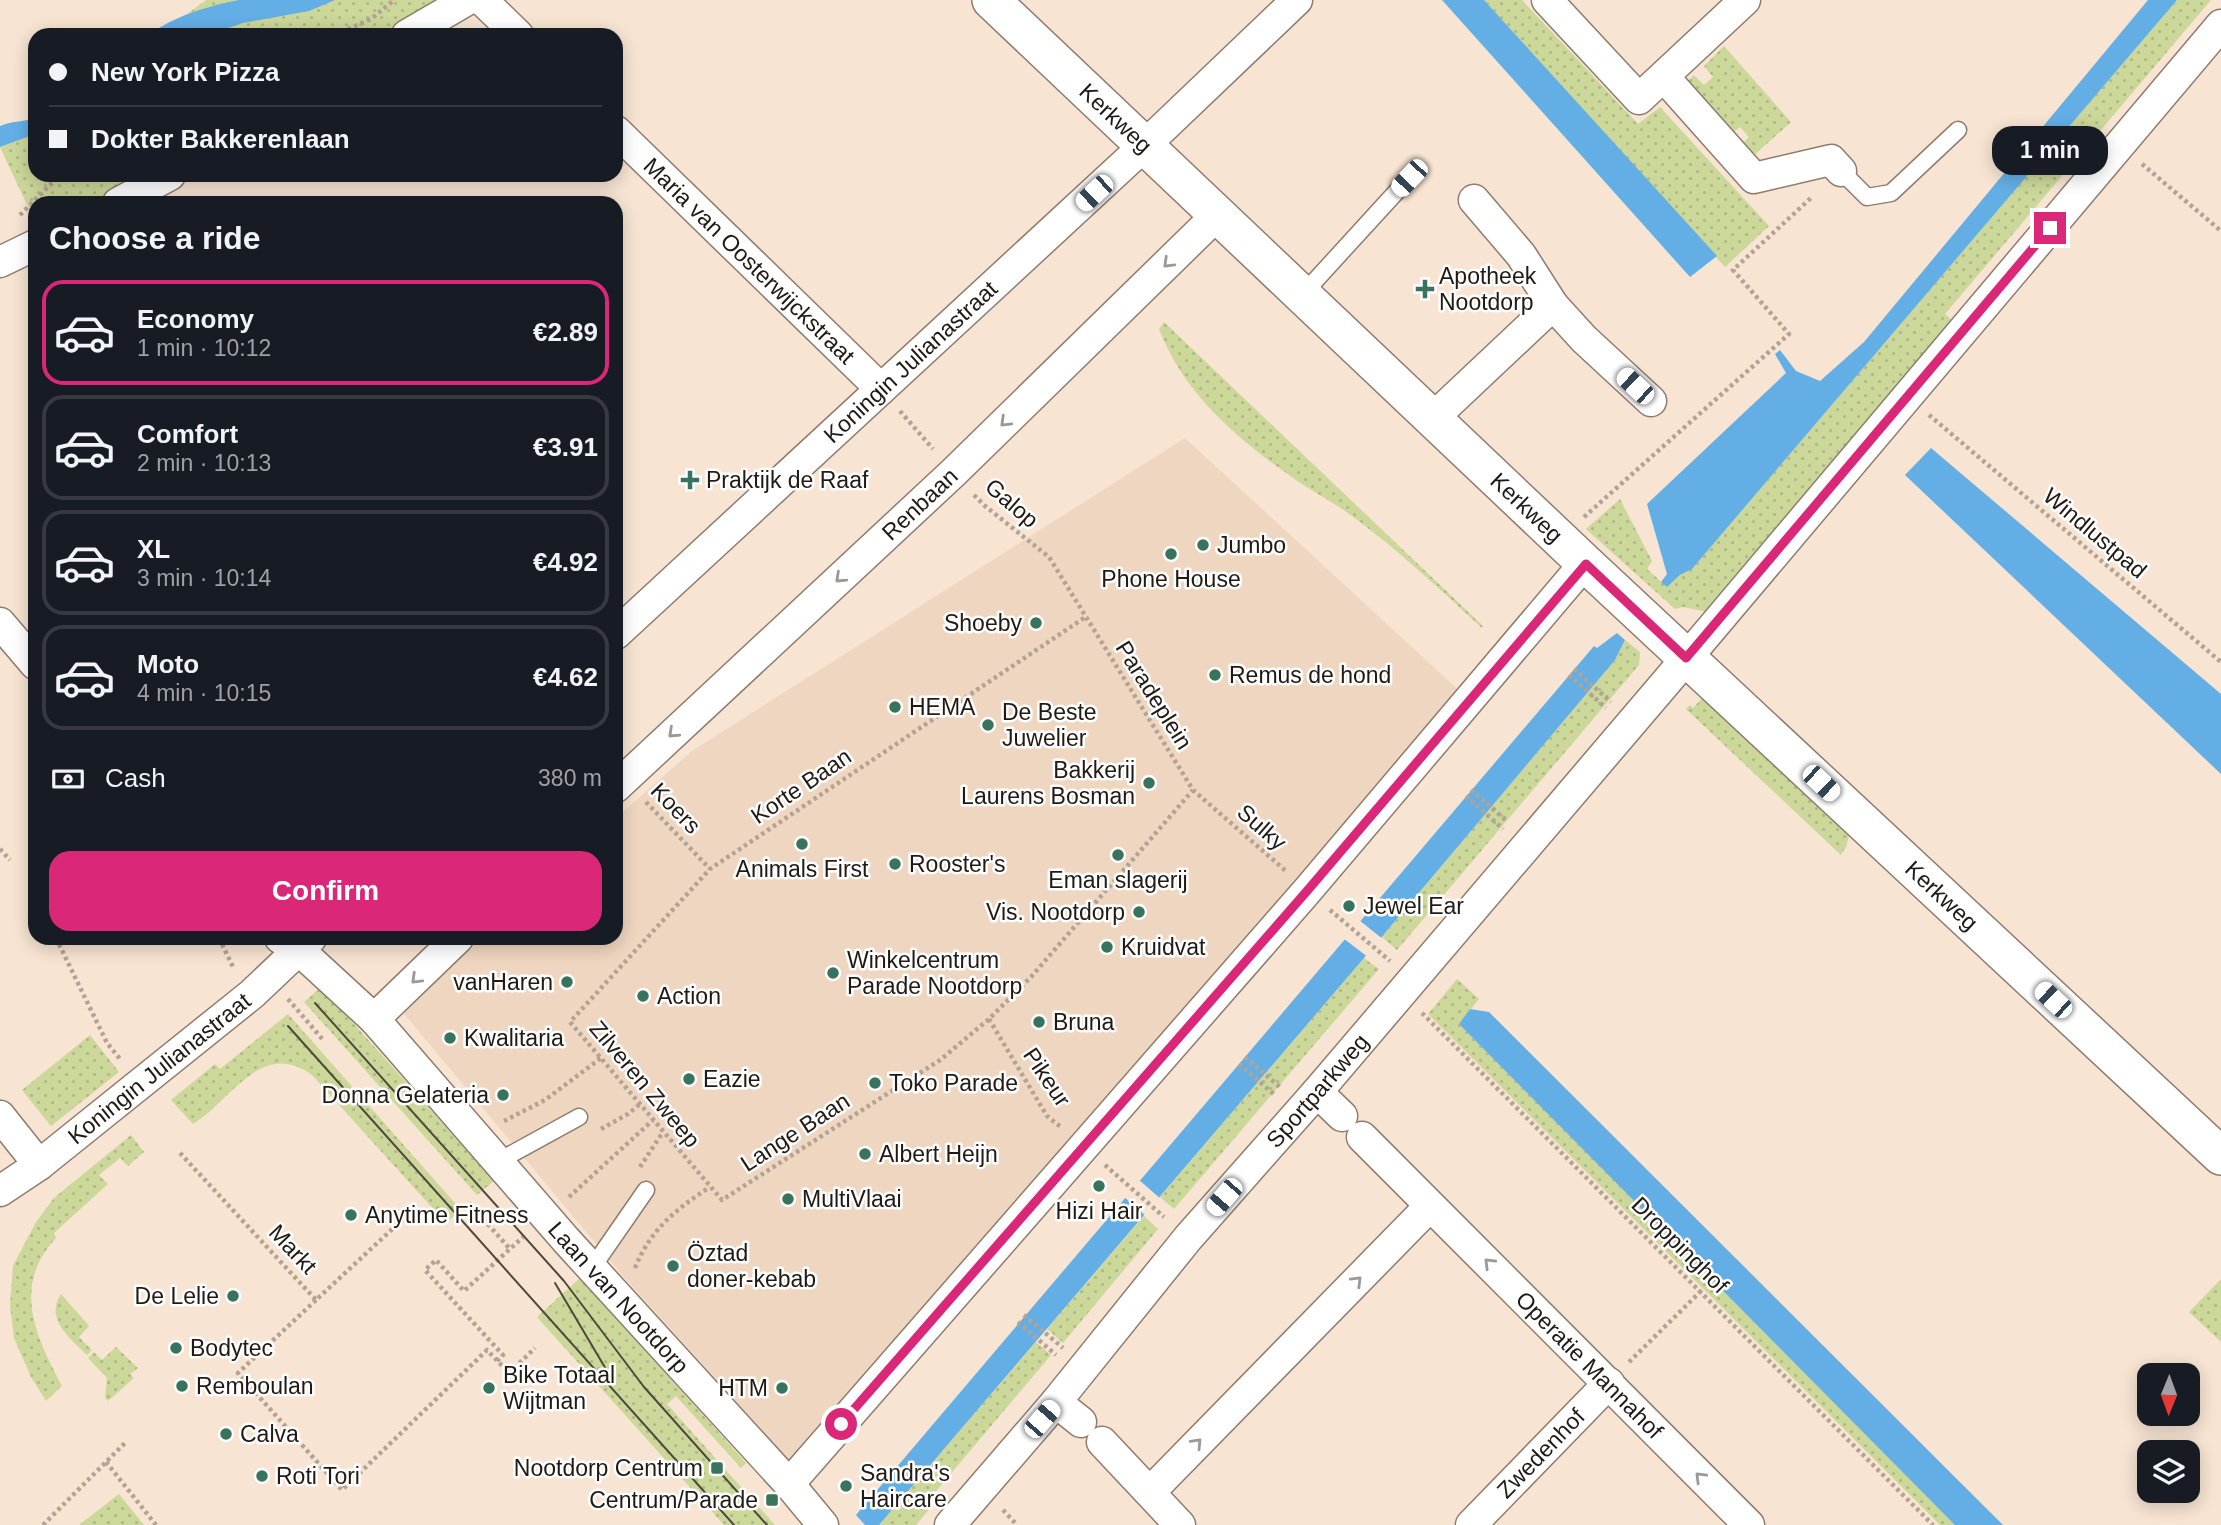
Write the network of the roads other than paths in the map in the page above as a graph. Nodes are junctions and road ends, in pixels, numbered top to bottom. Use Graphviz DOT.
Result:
graph roads {
  1 [pos="467,0"];
  2 [pos="482,0"];
  3 [pos="991,0"];
  4 [pos="1297,0"];
  5 [pos="1547,0"];
  6 [pos="1745,0"];
  7 [pos="2221,25"];
  8 [pos="419,28"];
  9 [pos="510,28"];
  10 [pos="1664,76"];
  11 [pos="1958,131"];
  12 [pos="623,138"];
  13 [pos="1144,146"];
  14 [pos="1841,171"];
  15 [pos="1409,178"];
  16 [pos="156,189"];
  17 [pos="137,196"];
  18 [pos="1474,200"];
  19 [pos="1217,215"];
  20 [pos="28,248"];
  21 [pos="0,262"];
  22 [pos="1302,295"];
  23 [pos="1553,305"];
  24 [pos="881,389"];
  25 [pos="1651,401"];
  26 [pos="1433,418"];
  27 [pos="1586,564"];
  28 [pos="0,623"];
  29 [pos="623,628"];
  30 [pos="28,656"];
  31 [pos="1686,658"];
  32 [pos="623,780"];
  33 [pos="294,945"];
  34 [pos="300,945"];
  35 [pos="451,945"];
  36 [pos="374,1019"];
  37 [pos="1317,1091"];
  38 [pos="0,1116"];
  39 [pos="579,1117"];
  40 [pos="2221,1156"];
  41 [pos="497,1162"];
  42 [pos="39,1165"];
  43 [pos="646,1190"];
  44 [pos="0,1191"];
  45 [pos="1430,1206"];
  46 [pos="592,1268"];
  47 [pos="1609,1383"];
  48 [pos="1056,1402"];
  49 [pos="789,1484"];
  50 [pos="1150,1492"];
  51 [pos="1736,1521"];
  52 [pos="823,1525"];
  53 [pos="950,1525"];
  54 [pos="1180,1525"];
  55 [pos="1471,1525"];
  1 -- 8 [label="street"];
  2 -- 9 [label="street"];
  3 -- 13 [label="street, Kerkweg"];
  4 -- 13 [label="street, Koningin Julianastraat"];
  5 -- 10 [label="street"];
  6 -- 10 [label="street"];
  7 -- 31 [label="street, Sportparkweg"];
  10 -- 14 [label="street"];
  11 -- 14 [label="lane"];
  12 -- 24 [label="street, Maria van Oosterwijckstraat"];
  13 -- 19 [label="street, Kerkweg"];
  13 -- 24 [label="street, Koningin Julianastraat"];
  15 -- 22 [label="lane"];
  16 -- 17 [label="street"];
  18 -- 23 [label="street"];
  19 -- 22 [label="street, Kerkweg"];
  19 -- 32 [label="street, Renbaan, one-way"];
  20 -- 21 [label="street"];
  22 -- 26 [label="street, Kerkweg"];
  23 -- 25 [label="street"];
  23 -- 26 [label="street"];
  24 -- 29 [label="street, Koningin Julianastraat"];
  26 -- 27 [label="street, Kerkweg"];
  27 -- 31 [label="street, Kerkweg"];
  27 -- 49 [label="street"];
  28 -- 30 [label="street"];
  31 -- 37 [label="street, Sportparkweg"];
  31 -- 40 [label="street, Kerkweg"];
  33 -- 42 [label="street, Koningin Julianastraat"];
  34 -- 36 [label="street, Laan van Nootdorp"];
  35 -- 36 [label="street, one-way"];
  36 -- 41 [label="street, Laan van Nootdorp"];
  37 -- 45 [label="street, Operatie Mannahof"];
  37 -- 48 [label="street, Sportparkweg"];
  38 -- 42 [label="street"];
  39 -- 41 [label="lane"];
  41 -- 46 [label="street, Laan van Nootdorp"];
  42 -- 44 [label="street, Koningin Julianastraat"];
  43 -- 46 [label="lane"];
  47 -- 45 [label="street, Operatie Mannahof, one-way"];
  50 -- 45 [label="street, one-way"];
  46 -- 49 [label="street, Laan van Nootdorp"];
  51 -- 47 [label="street, Operatie Mannahof, one-way"];
  47 -- 55 [label="street, Zwedenhof"];
  48 -- 50 [label="street"];
  48 -- 53 [label="street, Sportparkweg"];
  49 -- 52 [label="street, Laan van Nootdorp"];
  50 -- 54 [label="street"];
}
